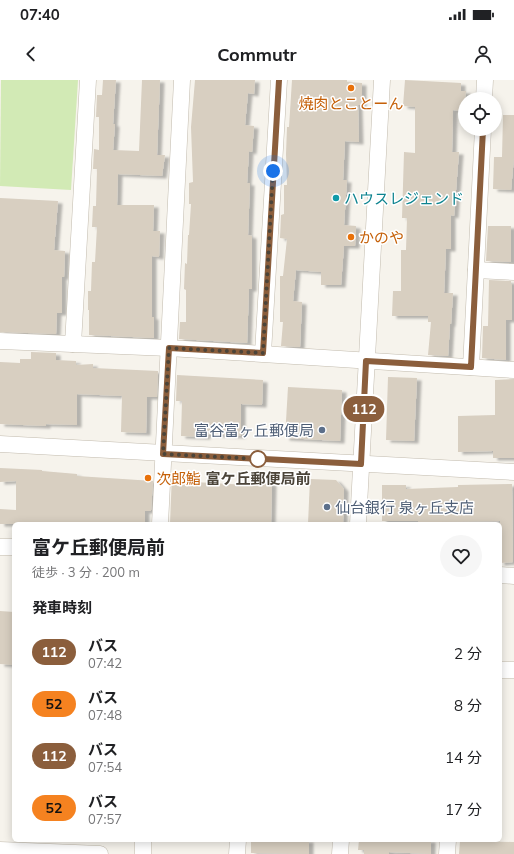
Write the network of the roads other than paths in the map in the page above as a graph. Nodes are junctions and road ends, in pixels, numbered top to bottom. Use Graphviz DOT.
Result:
graph roads {
  1 [pos="88,80"];
  2 [pos="182,80"];
  3 [pos="279,80"];
  4 [pos="382,80"];
  5 [pos="485,80"];
  6 [pos="484,92"];
  7 [pos="483,136"];
  8 [pos="476,270"];
  9 [pos="514,272"];
  10 [pos="0,341"];
  11 [pos="73,344"];
  12 [pos="169,348"];
  13 [pos="263,353"];
  14 [pos="366,361"];
  15 [pos="471,367"];
  16 [pos="514,370"];
  17 [pos="0,444"];
  18 [pos="163,454"];
  19 [pos="361,464"];
  20 [pos="514,472"];
  21 [pos="160,522"];
  22 [pos="358,522"];
  23 [pos="0,547"];
  24 [pos="12,548"];
  25 [pos="502,575"];
  26 [pos="514,576"];
  27 [pos="502,670"];
  28 [pos="514,670"];
  29 [pos="143,842"];
  30 [pos="238,842"];
  31 [pos="341,842"];
  32 [pos="448,842"];
  33 [pos="47,846"];
  34 [pos="0,850"];
  35 [pos="100,854"];
  36 [pos="143,854"];
  37 [pos="237,854"];
  38 [pos="340,854"];
  39 [pos="447,854"];
  1 -- 11 [label="street"];
  2 -- 12 [label="street"];
  3 -- 13 [label="street"];
  4 -- 14 [label="street"];
  5 -- 6 [label="street"];
  7 -- 8 [label="street"];
  8 -- 9 [label="street"];
  8 -- 15 [label="street"];
  10 -- 11 [label="street"];
  11 -- 12 [label="street"];
  12 -- 13 [label="street"];
  12 -- 18 [label="street"];
  13 -- 14 [label="street"];
  14 -- 15 [label="street"];
  14 -- 19 [label="street"];
  15 -- 16 [label="street"];
  17 -- 18 [label="street"];
  18 -- 19 [label="street"];
  18 -- 21 [label="street"];
  19 -- 20 [label="street"];
  19 -- 22 [label="street"];
  23 -- 24 [label="street"];
  25 -- 26 [label="street"];
  27 -- 28 [label="street"];
  29 -- 36 [label="street"];
  30 -- 37 [label="street"];
  31 -- 38 [label="street"];
  32 -- 39 [label="street"];
  33 -- 34 [label="street"];
  33 -- 35 [label="street"];
}
